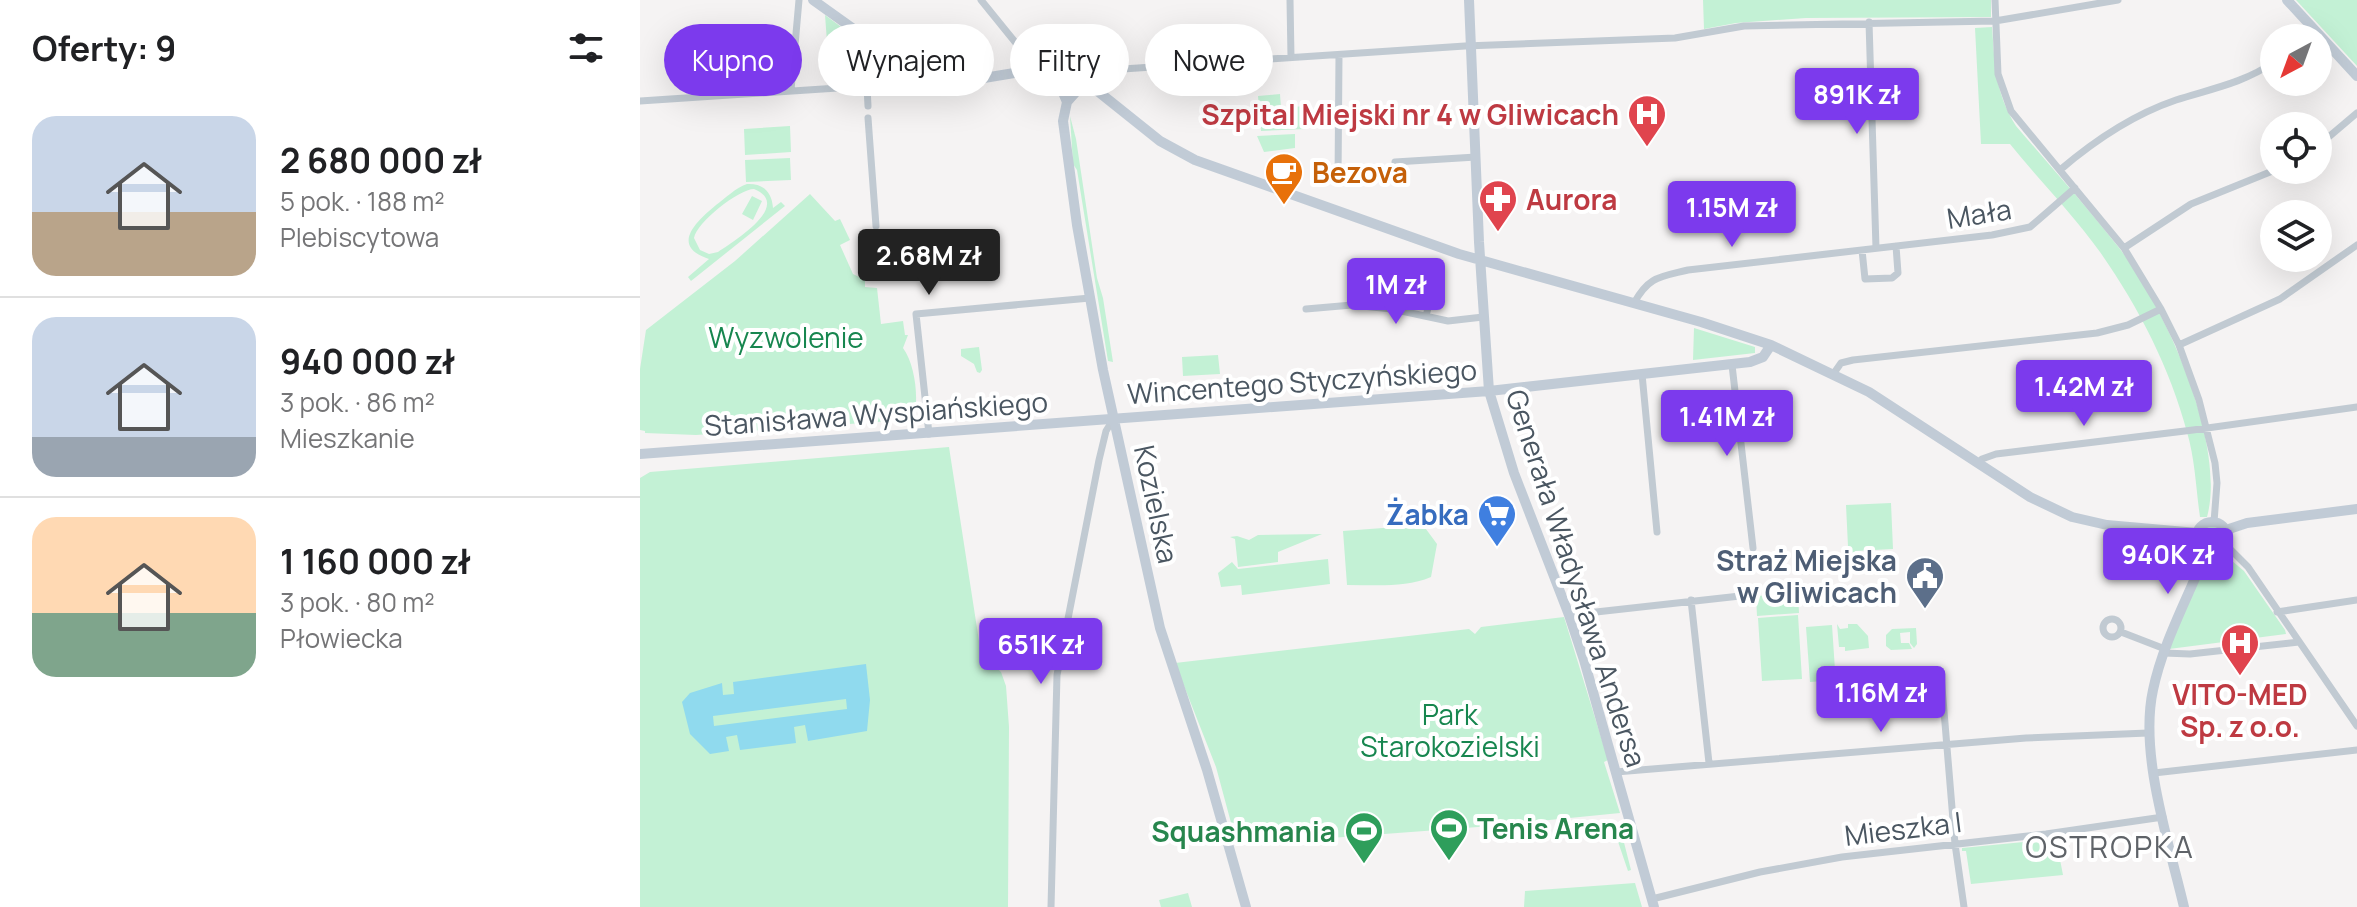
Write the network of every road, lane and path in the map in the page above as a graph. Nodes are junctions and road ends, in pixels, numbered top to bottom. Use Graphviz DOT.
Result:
graph roads {
  1 [pos="799,0"];
  2 [pos="813,0"];
  3 [pos="981,0"];
  4 [pos="1290,0"];
  5 [pos="1469,0"];
  6 [pos="1995,0"];
  7 [pos="2118,0"];
  8 [pos="2287,0"];
  9 [pos="1995,21"];
  10 [pos="1869,22"];
  11 [pos="797,24"];
  12 [pos="846,24"];
  13 [pos="2307,24"];
  14 [pos="1010,36"];
  15 [pos="1471,45"];
  16 [pos="2332,50"];
  17 [pos="1339,55"];
  18 [pos="1291,57"];
  19 [pos="1129,69"];
  20 [pos="2260,69"];
  21 [pos="2357,76"];
  22 [pos="709,96"];
  23 [pos="867,96"];
  24 [pos="1064,96"];
  25 [pos="1072,96"];
  26 [pos="1105,96"];
  27 [pos="640,101"];
  28 [pos="1067,102"];
  29 [pos="868,106"];
  30 [pos="2357,113"];
  31 [pos="868,118"];
  32 [pos="2332,134"];
  33 [pos="1476,157"];
  34 [pos="1395,162"];
  35 [pos="2060,170"];
  36 [pos="2260,176"];
  37 [pos="1338,180"];
  38 [pos="2075,188"];
  39 [pos="876,226"];
  40 [pos="2357,245"];
  41 [pos="1896,246"];
  42 [pos="1876,248"];
  43 [pos="2124,248"];
  44 [pos="1862,250"];
  45 [pos="1480,260"];
  46 [pos="1420,277"];
  47 [pos="1090,298"];
  48 [pos="1634,303"];
  49 [pos="1306,309"];
  50 [pos="2161,309"];
  51 [pos="1426,316"];
  52 [pos="1483,317"];
  53 [pos="1771,345"];
  54 [pos="2179,345"];
  55 [pos="1732,365"];
  56 [pos="1834,373"];
  57 [pos="1642,374"];
  58 [pos="1489,391"];
  59 [pos="2357,407"];
  60 [pos="1114,418"];
  61 [pos="2207,428"];
  62 [pos="929,434"];
  63 [pos="640,454"];
  64 [pos="1978,463"];
  65 [pos="2357,509"];
  66 [pos="2214,522"];
  67 [pos="2226,530"];
  68 [pos="1657,532"];
  69 [pos="2197,533"];
  70 [pos="2226,545"];
  71 [pos="1753,548"];
  72 [pos="2206,552"];
  73 [pos="1749,595"];
  74 [pos="1691,600"];
  75 [pos="2357,600"];
  76 [pos="2277,612"];
  77 [pos="1569,615"];
  78 [pos="2121,632"];
  79 [pos="2299,642"];
  80 [pos="2165,651"];
  81 [pos="1941,675"];
  82 [pos="2357,726"];
  83 [pos="2148,733"];
  84 [pos="1945,744"];
  85 [pos="2357,750"];
  86 [pos="1709,763"];
  87 [pos="1616,772"];
  88 [pos="2154,773"];
  89 [pos="2163,817"];
  90 [pos="1955,844"];
  91 [pos="1653,903"];
  92 [pos="1051,907"];
  93 [pos="1246,907"];
  94 [pos="1964,907"];
  95 [pos="2184,907"];
  1 -- 11 [label="street"];
  2 -- 12 [label="street"];
  3 -- 14 [label="street"];
  4 -- 18 [label="street"];
  5 -- 15 [label="street, Generała Władysława Andersa"];
  6 -- 9 [label="street"];
  7 -- 9 [label="street"];
  8 -- 13 [label="street"];
  9 -- 10 [label="street"];
  9 -- 35 [label="street"];
  10 -- 15 [label="street"];
  10 -- 42 [label="street"];
  15 -- 17 [label="street"];
  15 -- 33 [label="street, Generała Władysława Andersa"];
  16 -- 21 [label="street"];
  17 -- 18 [label="street"];
  17 -- 37 [label="street"];
  18 -- 19 [label="street"];
  20 -- 35 [label="street"];
  22 -- 27 [label="street"];
  23 -- 29 [label="street"];
  24 -- 28 [label="street"];
  25 -- 28 [label="street"];
  26 -- 45 [label="street"];
  28 -- 47 [label="street, Kozielska"];
  30 -- 32 [label="street"];
  31 -- 39 [label="street"];
  33 -- 34 [label="street"];
  33 -- 45 [label="street, Generała Władysława Andersa"];
  35 -- 38 [label="street"];
  36 -- 43 [label="street"];
  38 -- 41 [label="street, Mała"];
  38 -- 43 [label="street"];
  40 -- 54 [label="street"];
  41 -- 42 [label="street, Mała"];
  41 -- 44 [label="street"];
  42 -- 44 [label="street, Mała"];
  43 -- 50 [label="street"];
  44 -- 48 [label="street, Mała"];
  45 -- 48 [label="street"];
  45 -- 52 [label="street, Generała Władysława Andersa"];
  46 -- 51 [label="street"];
  47 -- 60 [label="street, Kozielska"];
  47 -- 62 [label="street"];
  48 -- 53 [label="street"];
  49 -- 51 [label="street"];
  50 -- 54 [label="street"];
  50 -- 56 [label="street"];
  51 -- 52 [label="street"];
  52 -- 58 [label="street, Generała Władysława Andersa"];
  53 -- 55 [label="street, Wincentego Styczyńskiego"];
  53 -- 56 [label="street"];
  54 -- 61 [label="street"];
  55 -- 57 [label="street, Wincentego Styczyńskiego"];
  55 -- 71 [label="street"];
  56 -- 64 [label="street"];
  57 -- 58 [label="street, Wincentego Styczyńskiego"];
  57 -- 68 [label="street"];
  58 -- 60 [label="street, Wincentego Styczyńskiego"];
  58 -- 77 [label="street, Generała Władysława Andersa"];
  59 -- 61 [label="street"];
  60 -- 62 [label="street, Stanisława Wyspiańskiego"];
  60 -- 92 [label="street"];
  60 -- 93 [label="street, Kozielska"];
  61 -- 64 [label="street"];
  61 -- 66 [label="street"];
  62 -- 63 [label="street, Stanisława Wyspiańskiego"];
  64 -- 69 [label="street"];
  65 -- 67 [label="street"];
  66 -- 67 [label="street"];
  66 -- 69 [label="street"];
  67 -- 70 [label="street"];
  69 -- 72 [label="street"];
  70 -- 72 [label="street"];
  70 -- 76 [label="street"];
  72 -- 80 [label="street"];
  73 -- 74 [label="street"];
  74 -- 77 [label="street"];
  74 -- 86 [label="street"];
  75 -- 76 [label="street"];
  76 -- 79 [label="street"];
  77 -- 87 [label="street, Generała Władysława Andersa"];
  78 -- 80 [label="street"];
  79 -- 80 [label="street"];
  79 -- 82 [label="street"];
  80 -- 83 [label="street"];
  81 -- 84 [label="street"];
  83 -- 84 [label="street"];
  83 -- 88 [label="street"];
  84 -- 86 [label="street"];
  84 -- 90 [label="street"];
  85 -- 88 [label="street"];
  86 -- 87 [label="street"];
  87 -- 91 [label="street, Generała Władysława Andersa"];
  88 -- 89 [label="street"];
  89 -- 90 [label="street, Mieszka I"];
  89 -- 95 [label="street"];
  90 -- 91 [label="street, Mieszka I"];
  90 -- 94 [label="street"];
}
